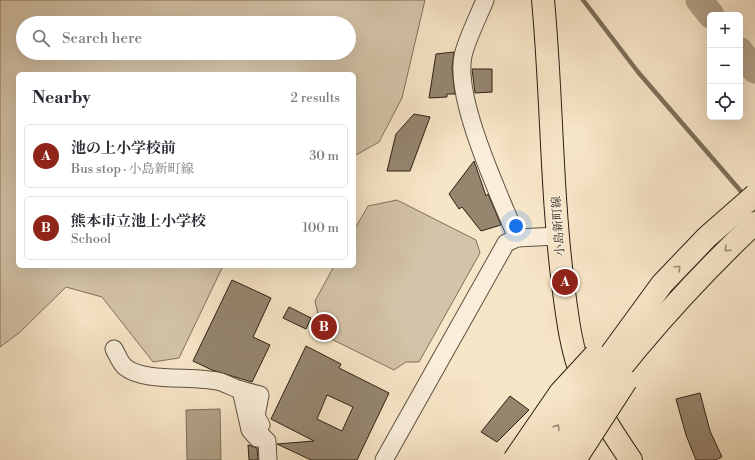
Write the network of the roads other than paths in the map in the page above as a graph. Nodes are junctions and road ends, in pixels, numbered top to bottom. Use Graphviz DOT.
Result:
graph roads {
  1 [pos="485,0"];
  2 [pos="543,0"];
  3 [pos="755,195"];
  4 [pos="755,223"];
  5 [pos="557,236"];
  6 [pos="517,238"];
  7 [pos="662,284"];
  8 [pos="677,301"];
  9 [pos="114,349"];
  10 [pos="241,390"];
  11 [pos="261,425"];
  12 [pos="268,460"];
  13 [pos="384,460"];
  14 [pos="514,460"];
  15 [pos="536,460"];
  16 [pos="554,460"];
  17 [pos="575,460"];
  18 [pos="630,460"];
  1 -- 6 [label="street"];
  2 -- 5 [label="main road, 小島新町線"];
  7 -- 3 [label="main road, one-way, bridge"];
  4 -- 8 [label="main road, one-way, bridge"];
  5 -- 6 [label="street"];
  5 -- 18 [label="main road, 小島新町線"];
  6 -- 13 [label="street"];
  7 -- 14 [label="main road, bridge"];
  15 -- 7 [label="main road, one-way, bridge"];
  8 -- 16 [label="main road, bridge"];
  8 -- 17 [label="main road, bridge"];
  9 -- 10 [label="street"];
  10 -- 11 [label="street"];
  10 -- 12 [label="street"];
}
